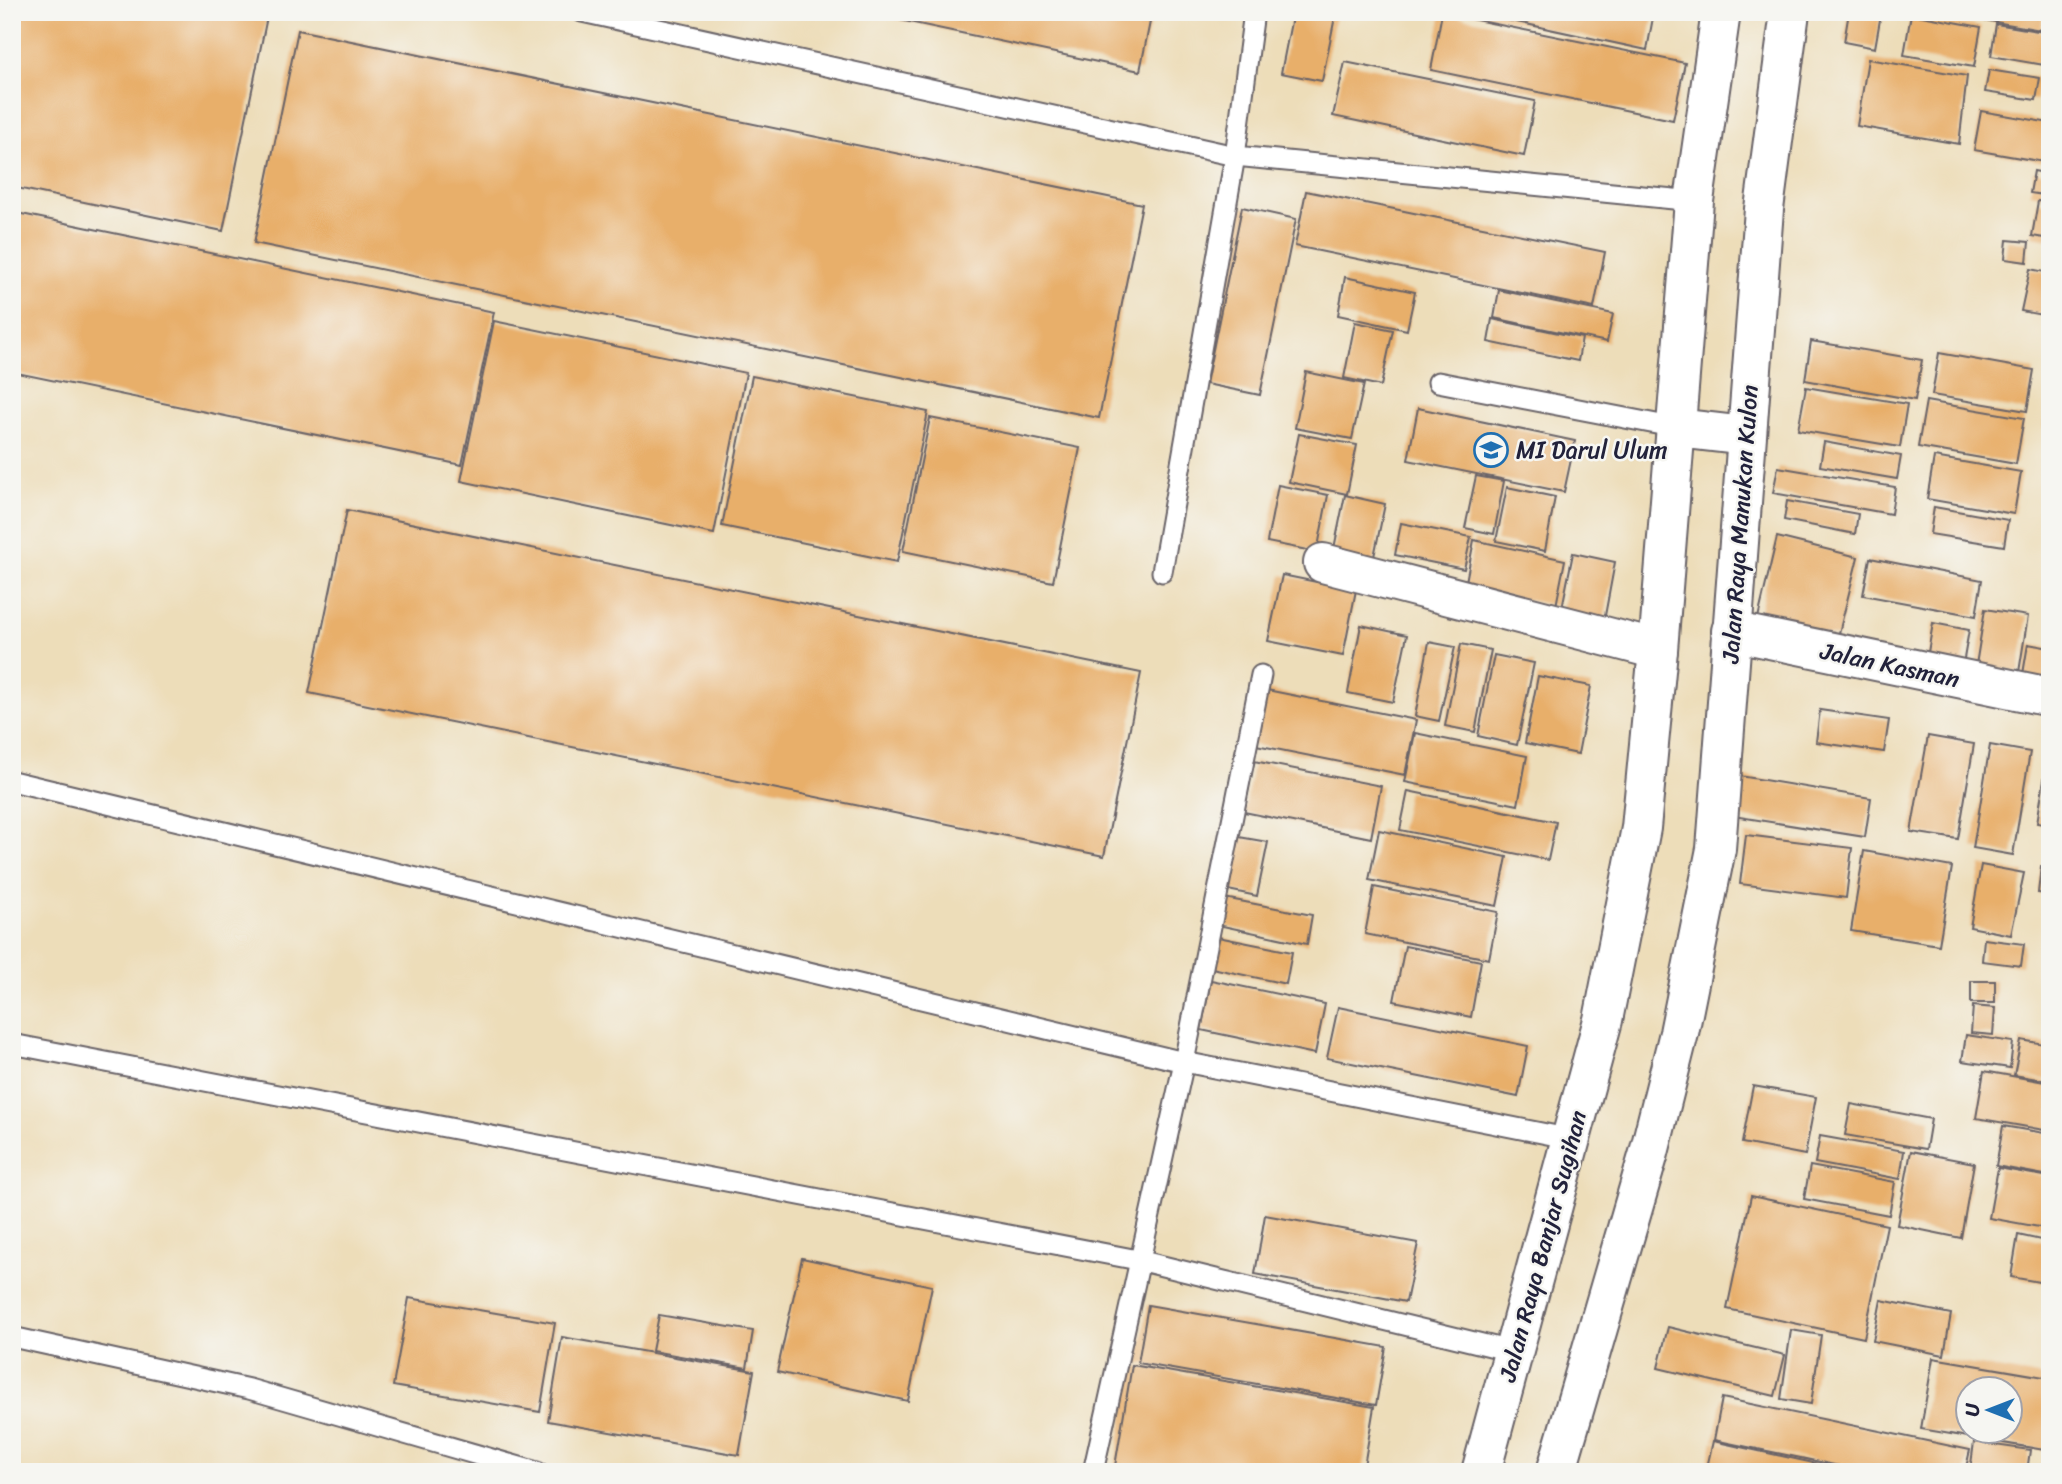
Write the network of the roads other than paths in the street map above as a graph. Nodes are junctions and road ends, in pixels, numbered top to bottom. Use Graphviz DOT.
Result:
graph roads {
  1 [pos="582,12"];
  2 [pos="1254,12"];
  3 [pos="1721,12"];
  4 [pos="1790,12"];
  5 [pos="1235,156"];
  6 [pos="1694,201"];
  7 [pos="1438,382"];
  8 [pos="1677,428"];
  9 [pos="1746,436"];
  10 [pos="1323,564"];
  11 [pos="1162,572"];
  12 [pos="1731,631"];
  13 [pos="1658,650"];
  14 [pos="1261,675"];
  15 [pos="2050,697"];
  16 [pos="12,781"];
  17 [pos="12,1044"];
  18 [pos="1184,1062"];
  19 [pos="1572,1139"];
  20 [pos="1138,1260"];
  21 [pos="12,1337"];
  22 [pos="1515,1352"];
  23 [pos="537,1472"];
  24 [pos="1093,1472"];
  25 [pos="1481,1472"];
  26 [pos="1556,1472"];
  1 -- 5 [label="lane"];
  2 -- 5 [label="lane"];
  3 -- 6 [label="main road"];
  4 -- 9 [label="main road, Jalan Raya Manukan Kulon"];
  5 -- 6 [label="lane"];
  5 -- 11 [label="lane"];
  6 -- 8 [label="main road"];
  7 -- 8 [label="lane"];
  8 -- 9 [label="main road"];
  8 -- 13 [label="main road"];
  9 -- 12 [label="main road, Jalan Raya Manukan Kulon"];
  10 -- 13 [label="main road"];
  12 -- 15 [label="main road, Jalan Kasman"];
  12 -- 26 [label="main road, Jalan Raya Manukan Kulon"];
  13 -- 19 [label="main road, Jalan Raya Banjar Sugihan"];
  14 -- 18 [label="lane"];
  16 -- 18 [label="lane"];
  17 -- 20 [label="lane"];
  18 -- 19 [label="lane"];
  18 -- 20 [label="lane"];
  19 -- 22 [label="main road, Jalan Raya Banjar Sugihan"];
  20 -- 22 [label="lane"];
  20 -- 24 [label="lane"];
  21 -- 23 [label="lane"];
  22 -- 25 [label="main road, Jalan Raya Banjar Sugihan"];
}
